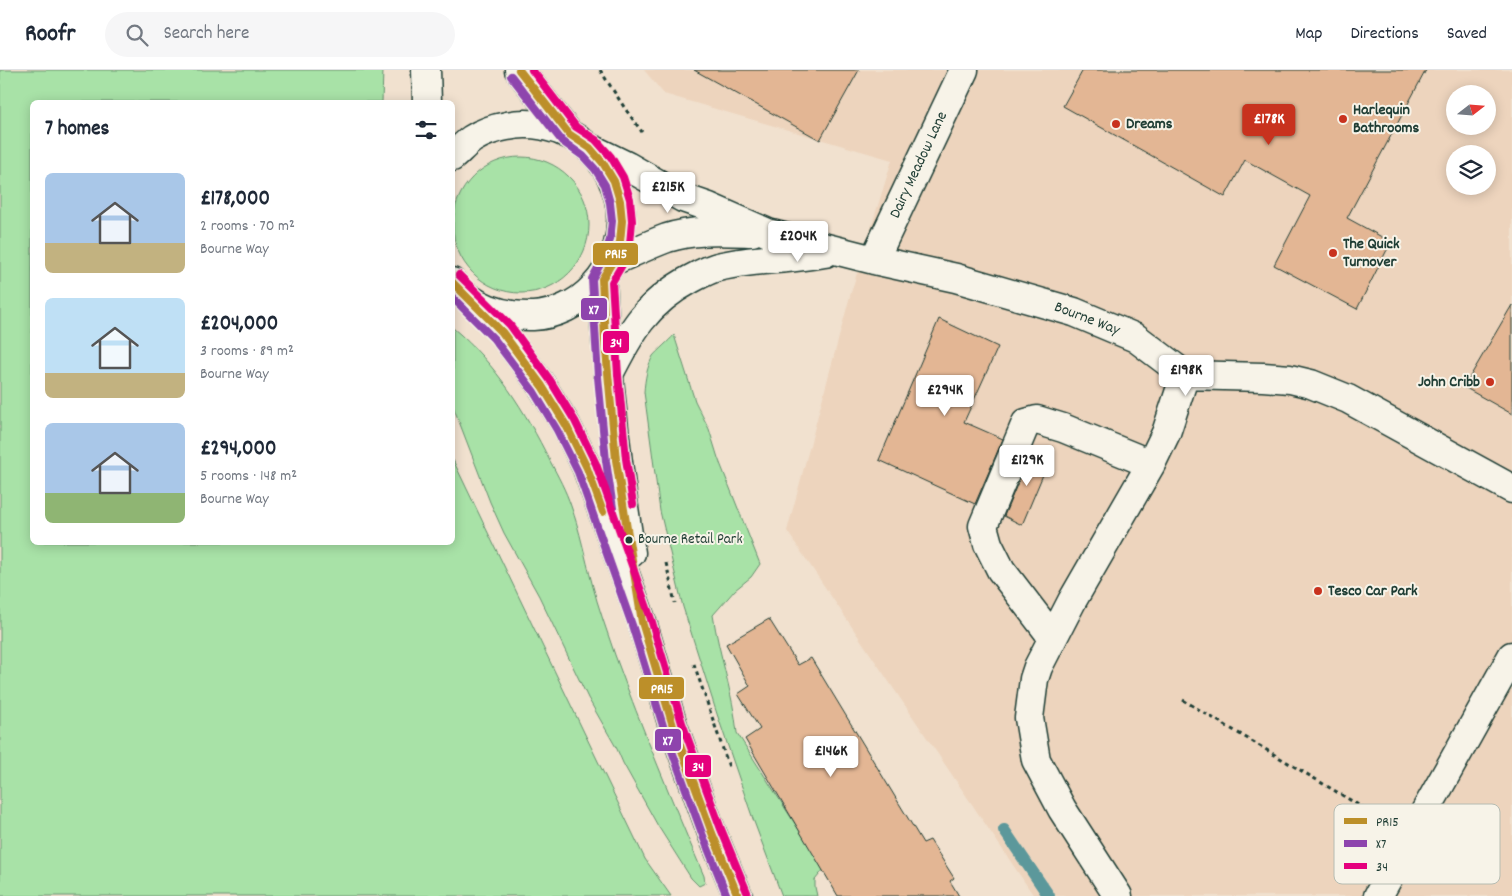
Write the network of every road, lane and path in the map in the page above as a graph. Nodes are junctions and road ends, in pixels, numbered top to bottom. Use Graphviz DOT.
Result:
graph roads {
  1 [pos="426,70"];
  2 [pos="519,70"];
  3 [pos="600,70"];
  4 [pos="964,70"];
  5 [pos="427,100"];
  6 [pos="644,134"];
  7 [pos="579,141"];
  8 [pos="455,154"];
  9 [pos="768,233"];
  10 [pos="839,251"];
  11 [pos="874,260"];
  12 [pos="608,270"];
  13 [pos="455,285"];
  14 [pos="473,301"];
  15 [pos="608,376"];
  16 [pos="1185,376"];
  17 [pos="1152,464"];
  18 [pos="1512,489"];
  19 [pos="666,561"];
  20 [pos="677,609"];
  21 [pos="642,622"];
  22 [pos="1053,638"];
  23 [pos="1512,656"];
  24 [pos="694,663"];
  25 [pos="1183,700"];
  26 [pos="729,769"];
  27 [pos="1357,804"];
  28 [pos="1429,804"];
  29 [pos="1384,884"];
  30 [pos="738,896"];
  31 [pos="1118,896"];
  32 [pos="1378,896"];
  1 -- 5 [label="main road"];
  2 -- 7 [label="main road"];
  3 -- 6 [label="path"];
  4 -- 11 [label="main road, Dairy Meadow Lane"];
  7 -- 8 [label="main road, Bourne Way"];
  7 -- 9 [label="main road, Bourne Way"];
  7 -- 12 [label="main road"];
  9 -- 10 [label="main road, Bourne Way"];
  9 -- 12 [label="main road, Bourne Way"];
  10 -- 11 [label="main road, Bourne Way"];
  10 -- 15 [label="main road, Bourne Way"];
  11 -- 16 [label="main road, Bourne Way"];
  12 -- 14 [label="main road"];
  12 -- 15 [label="main road"];
  13 -- 14 [label="main road"];
  14 -- 21 [label="main road"];
  15 -- 21 [label="main road"];
  16 -- 17 [label="main road"];
  16 -- 18 [label="main road"];
  17 -- 22 [label="main road"];
  17 -- 22 [label="main road"];
  19 -- 20 [label="path"];
  21 -- 30 [label="main road"];
  22 -- 31 [label="main road"];
  23 -- 28 [label="main road"];
  24 -- 26 [label="path"];
  25 -- 27 [label="path"];
  29 -- 32 [label="main road"];
}
